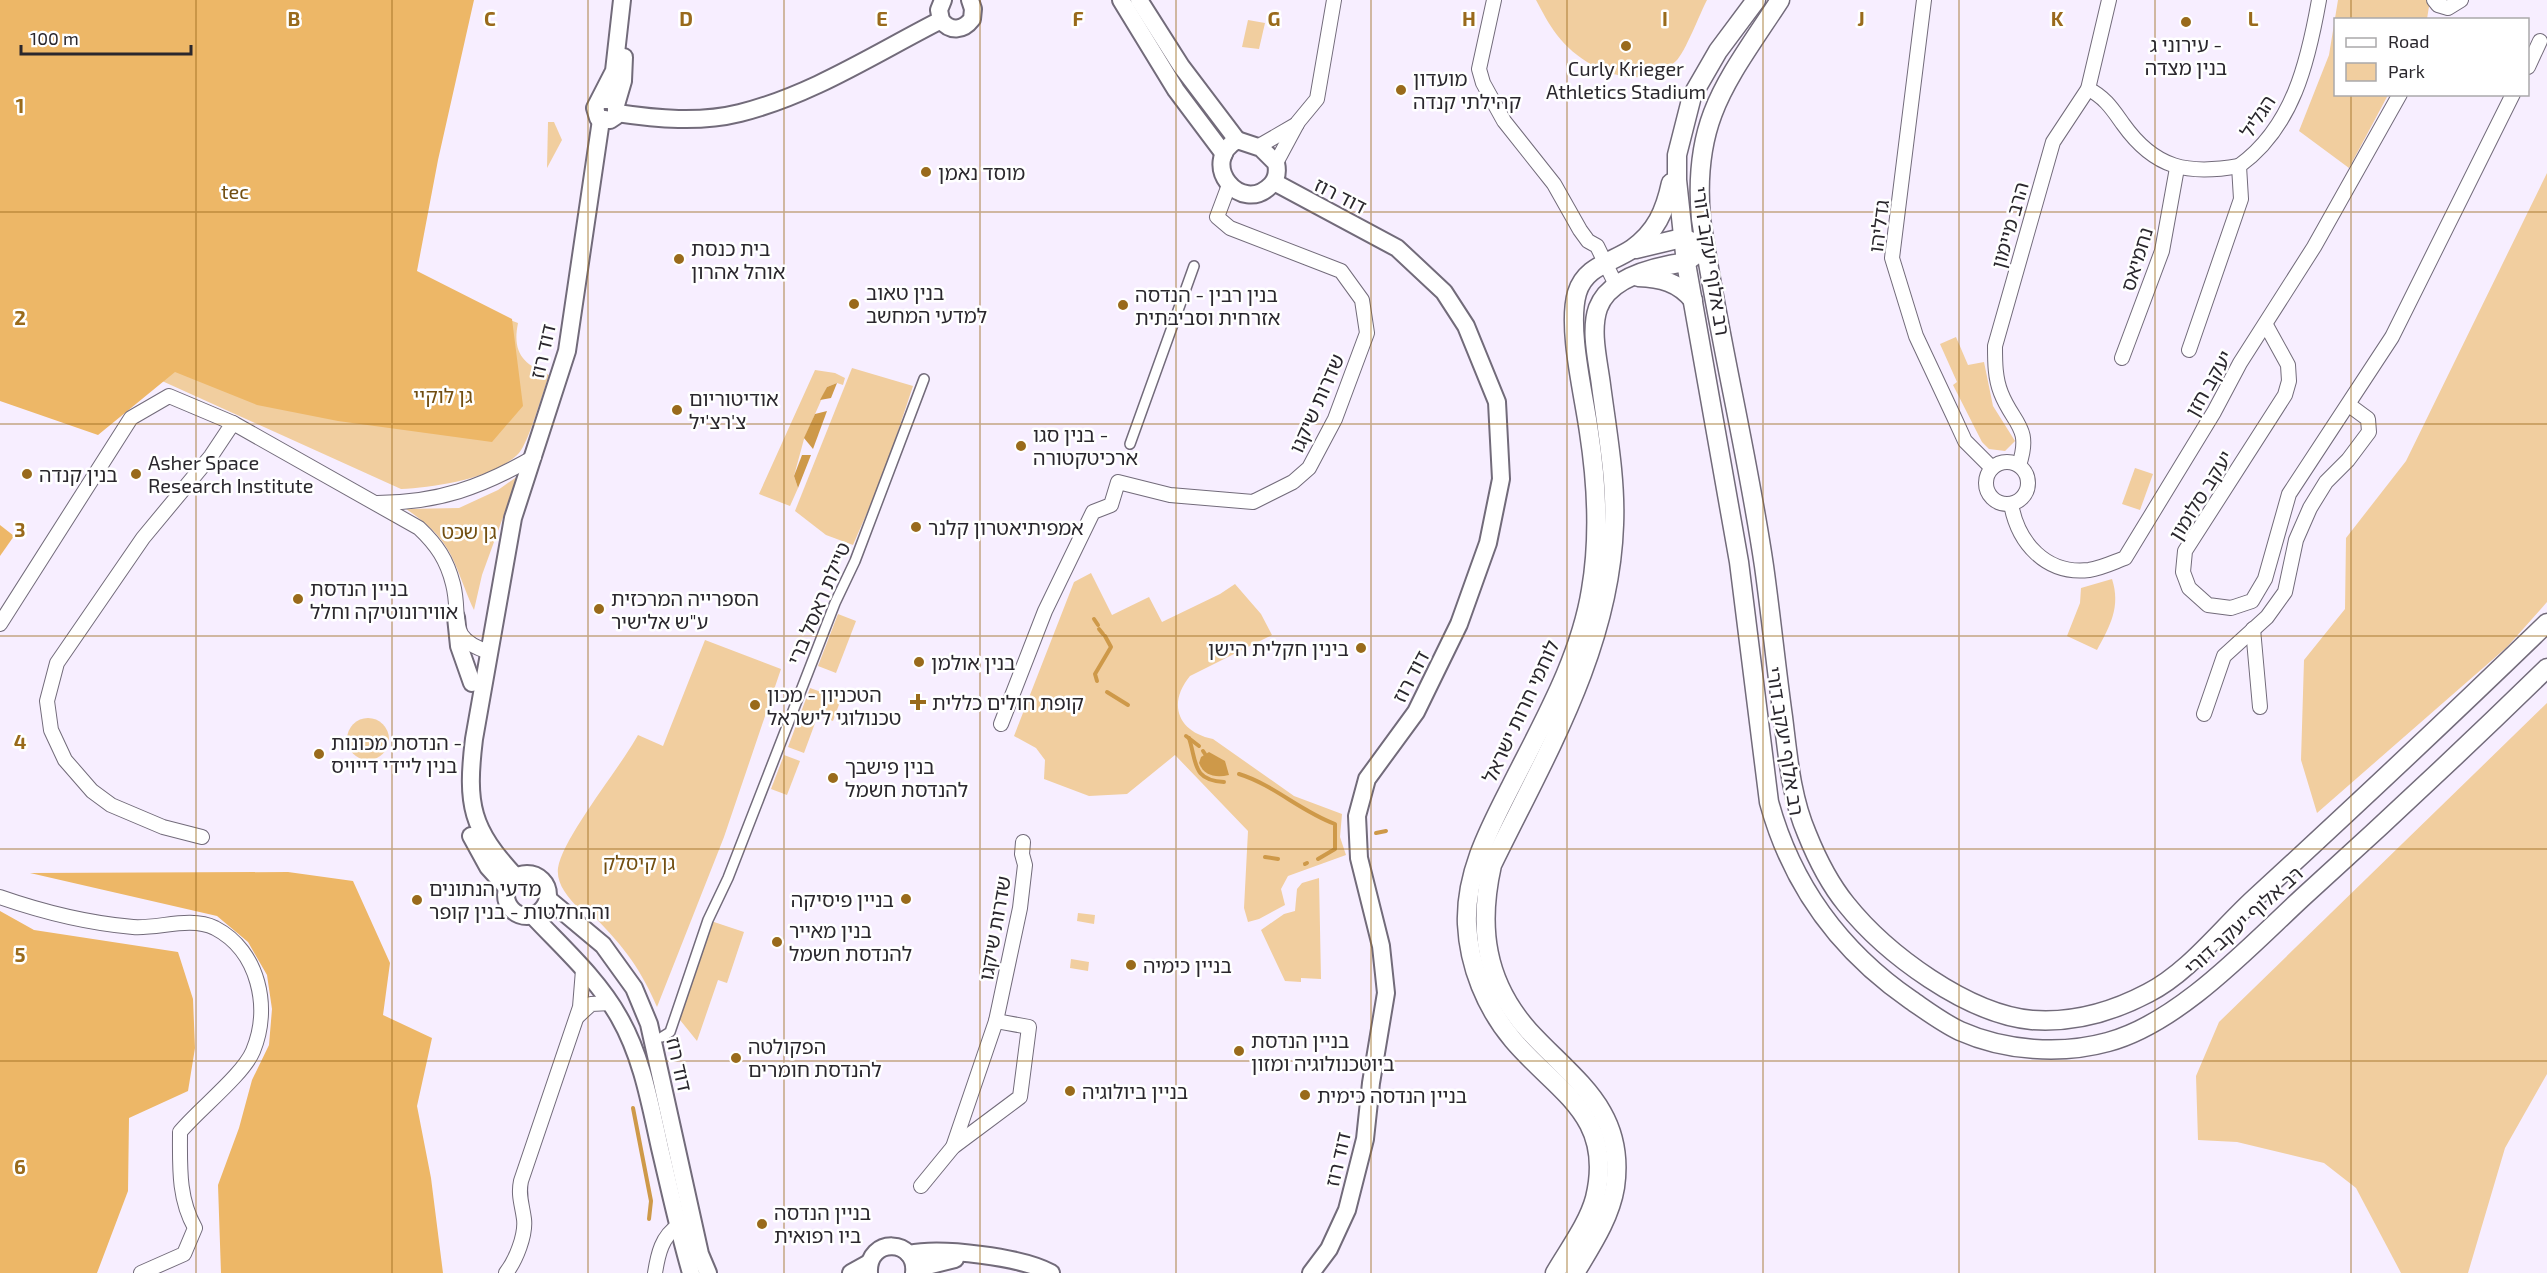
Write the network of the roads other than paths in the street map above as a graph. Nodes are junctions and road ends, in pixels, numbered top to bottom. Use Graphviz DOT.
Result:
graph roads {
  1 [pos="622,0"];
  2 [pos="943,0"];
  3 [pos="1121,0"];
  4 [pos="1139,0"];
  5 [pos="1334,0"];
  6 [pos="1494,0"];
  7 [pos="1756,0"];
  8 [pos="1780,0"];
  9 [pos="1924,0"];
  10 [pos="2109,0"];
  11 [pos="2319,0"];
  12 [pos="2461,0"];
  13 [pos="977,3"];
  14 [pos="2438,9"];
  15 [pos="941,20"];
  16 [pos="2540,41"];
  17 [pos="2529,65"];
  18 [pos="2088,89"];
  19 [pos="2399,96"];
  20 [pos="2512,96"];
  21 [pos="611,106"];
  22 [pos="1298,122"];
  23 [pos="1237,140"];
  24 [pos="1259,146"];
  25 [pos="1224,154"];
  26 [pos="1677,155"];
  27 [pos="1276,163"];
  28 [pos="2239,165"];
  29 [pos="2177,168"];
  30 [pos="1274,182"];
  31 [pos="1229,185"];
  32 [pos="1682,238"];
  33 [pos="1705,248"];
  34 [pos="1629,251"];
  35 [pos="1605,261"];
  36 [pos="1686,263"];
  37 [pos="1194,266"];
  38 [pos="1623,281"];
  39 [pos="1693,300"];
  40 [pos="2266,325"];
  41 [pos="2189,350"];
  42 [pos="2122,358"];
  43 [pos="924,379"];
  44 [pos="2349,405"];
  45 [pos="233,423"];
  46 [pos="1130,444"];
  47 [pos="534,457"];
  48 [pos="2019,465"];
  49 [pos="1992,468"];
  50 [pos="377,503"];
  51 [pos="2011,504"];
  52 [pos="456,617"];
  53 [pos="2547,623"];
  54 [pos="0,624"];
  55 [pos="2253,629"];
  56 [pos="483,650"];
  57 [pos="2547,668"];
  58 [pos="472,683"];
  59 [pos="2260,707"];
  60 [pos="2204,714"];
  61 [pos="1001,724"];
  62 [pos="202,837"];
  63 [pos="1023,842"];
  64 [pos="512,883"];
  65 [pos="0,897"];
  66 [pos="548,899"];
  67 [pos="533,916"];
  68 [pos="583,970"];
  69 [pos="611,1003"];
  70 [pos="996,1021"];
  71 [pos="573,1022"];
  72 [pos="662,1037"];
  73 [pos="953,1147"];
  74 [pos="921,1186"];
  75 [pos="678,1226"];
  76 [pos="1008,1260"];
  77 [pos="913,1266"];
  78 [pos="869,1268"];
  79 [pos="141,1273"];
  80 [pos="506,1273"];
  81 [pos="655,1273"];
  82 [pos="691,1273"];
  83 [pos="708,1273"];
  84 [pos="851,1273"];
  85 [pos="1030,1273"];
  86 [pos="1051,1273"];
  87 [pos="1311,1273"];
  88 [pos="1555,1273"];
  89 [pos="1575,1273"];
  1 -- 21 [label="street"];
  2 -- 15 [label="street"];
  3 -- 25 [label="street"];
  4 -- 23 [label="street"];
  5 -- 22 [label="street"];
  6 -- 35 [label="street"];
  7 -- 26 [label="main road, רב אלוף יעקב דורי"];
  8 -- 33 [label="main road, רב אלוף יעקב דורי"];
  9 -- 49 [label="street, גדליהו"];
  10 -- 18 [label="street, הרב מיימון"];
  11 -- 28 [label="street, הגליל"];
  12 -- 14 [label="street"];
  13 -- 15 [label="street"];
  15 -- 21 [label="street"];
  16 -- 17 [label="street"];
  18 -- 29 [label="street"];
  18 -- 48 [label="street, הרב מיימון"];
  19 -- 40 [label="street, יעקב חזן"];
  20 -- 44 [label="street, יעקב סלומון"];
  21 -- 47 [label="street, דוד רוז"];
  22 -- 24 [label="street"];
  22 -- 27 [label="street"];
  23 -- 24 [label="street"];
  23 -- 25 [label="street"];
  24 -- 27 [label="street"];
  25 -- 31 [label="street"];
  26 -- 32 [label="main road, רב אלוף יעקב דורי"];
  26 -- 34 [label="main road, לוחמי חרות ישראל"];
  27 -- 30 [label="street"];
  28 -- 29 [label="street"];
  28 -- 41 [label="street, הגליל"];
  29 -- 42 [label="street, נחמיאס"];
  30 -- 31 [label="street"];
  30 -- 87 [label="street, דוד רוז"];
  31 -- 61 [label="street, שדרות שיקגו"];
  32 -- 33 [label="main road"];
  32 -- 34 [label="main road"];
  32 -- 36 [label="main road, רב אלוף יעקב דורי"];
  33 -- 36 [label="main road"];
  33 -- 53 [label="main road, רב אלוף יעקב דורי"];
  34 -- 35 [label="main road, לוחמי חרות ישראל"];
  35 -- 38 [label="street"];
  35 -- 88 [label="main road, לוחמי חרות ישראל"];
  36 -- 38 [label="main road"];
  36 -- 39 [label="main road, רב אלוף יעקב דורי"];
  37 -- 46 [label="street"];
  38 -- 39 [label="main road"];
  38 -- 89 [label="main road, לוחמי חרות ישראל"];
  39 -- 57 [label="main road, רב אלוף יעקב דורי"];
  40 -- 44 [label="street, יעקב סלומון"];
  40 -- 51 [label="street, יעקב חזן"];
  43 -- 72 [label="street, טיילת ראסל ברי"];
  44 -- 55 [label="street"];
  45 -- 50 [label="street"];
  45 -- 54 [label="street"];
  45 -- 62 [label="street"];
  47 -- 50 [label="street"];
  47 -- 56 [label="street, דוד רוז"];
  48 -- 49 [label="street"];
  48 -- 51 [label="street"];
  49 -- 51 [label="street"];
  50 -- 52 [label="street"];
  52 -- 56 [label="street"];
  52 -- 58 [label="street"];
  55 -- 59 [label="street"];
  55 -- 60 [label="street"];
  56 -- 58 [label="street, דוד רוז"];
  56 -- 64 [label="street, דוד רוז"];
  58 -- 64 [label="street, דוד רוז"];
  63 -- 70 [label="street, שדרות שיקגו"];
  64 -- 66 [label="street"];
  64 -- 67 [label="street"];
  65 -- 79 [label="street"];
  66 -- 67 [label="street"];
  66 -- 83 [label="street, דוד רוז"];
  67 -- 68 [label="street, דוד רוז"];
  68 -- 69 [label="street, דוד רוז"];
  68 -- 71 [label="street"];
  69 -- 71 [label="street"];
  69 -- 75 [label="street, דוד רוז"];
  70 -- 73 [label="street, שדרות שיקגו"];
  70 -- 73 [label="street"];
  71 -- 80 [label="street"];
  73 -- 74 [label="street"];
  75 -- 81 [label="street"];
  75 -- 82 [label="street, דוד רוז"];
  76 -- 77 [label="street"];
  76 -- 85 [label="street"];
  76 -- 86 [label="street"];
  77 -- 78 [label="street"];
  78 -- 84 [label="street"];
}
